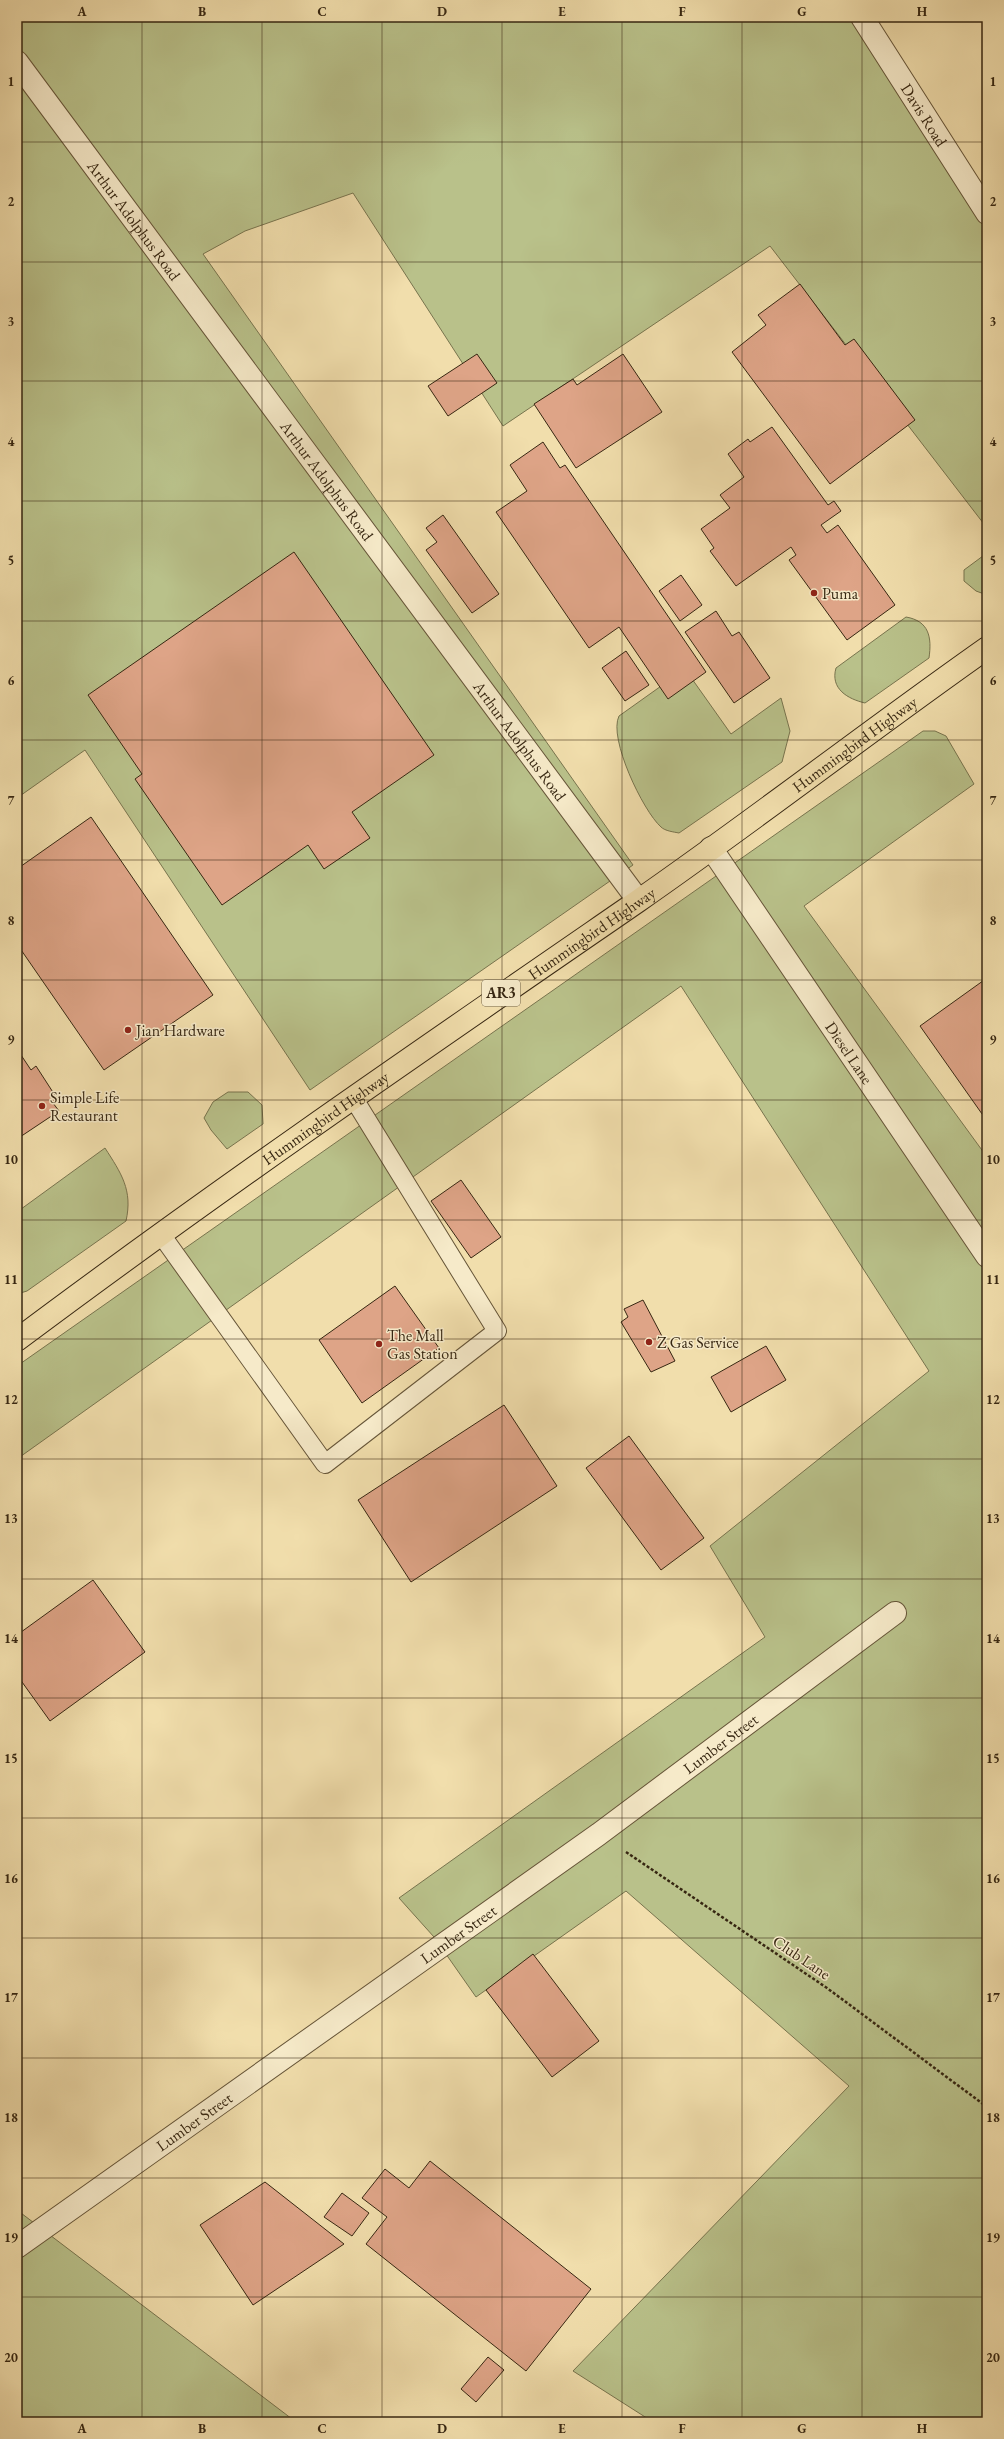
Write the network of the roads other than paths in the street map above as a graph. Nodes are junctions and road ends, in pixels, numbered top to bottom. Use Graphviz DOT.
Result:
graph roads {
  1 [pos="862,17"];
  2 [pos="17,62"];
  3 [pos="987,213"];
  4 [pos="987,648"];
  5 [pos="711,848"];
  6 [pos="638,900"];
  7 [pos="354,1099"];
  8 [pos="160,1233"];
  9 [pos="987,1256"];
  10 [pos="17,1340"];
  11 [pos="895,1613"];
  12 [pos="17,2247"];
  1 -- 3 [label="street, Davis Road"];
  2 -- 6 [label="street, Arthur Adolphus Road"];
  4 -- 5 [label="main road, Hummingbird Highway / AR3"];
  5 -- 6 [label="main road, Hummingbird Highway / AR3"];
  5 -- 9 [label="street, Diesel Lane"];
  6 -- 7 [label="main road, Hummingbird Highway / AR3"];
  7 -- 8 [label="main road, Hummingbird Highway / AR3"];
  7 -- 8 [label="lane"];
  8 -- 10 [label="main road, Hummingbird Highway / AR3"];
  11 -- 12 [label="street, Lumber Street"];
}
